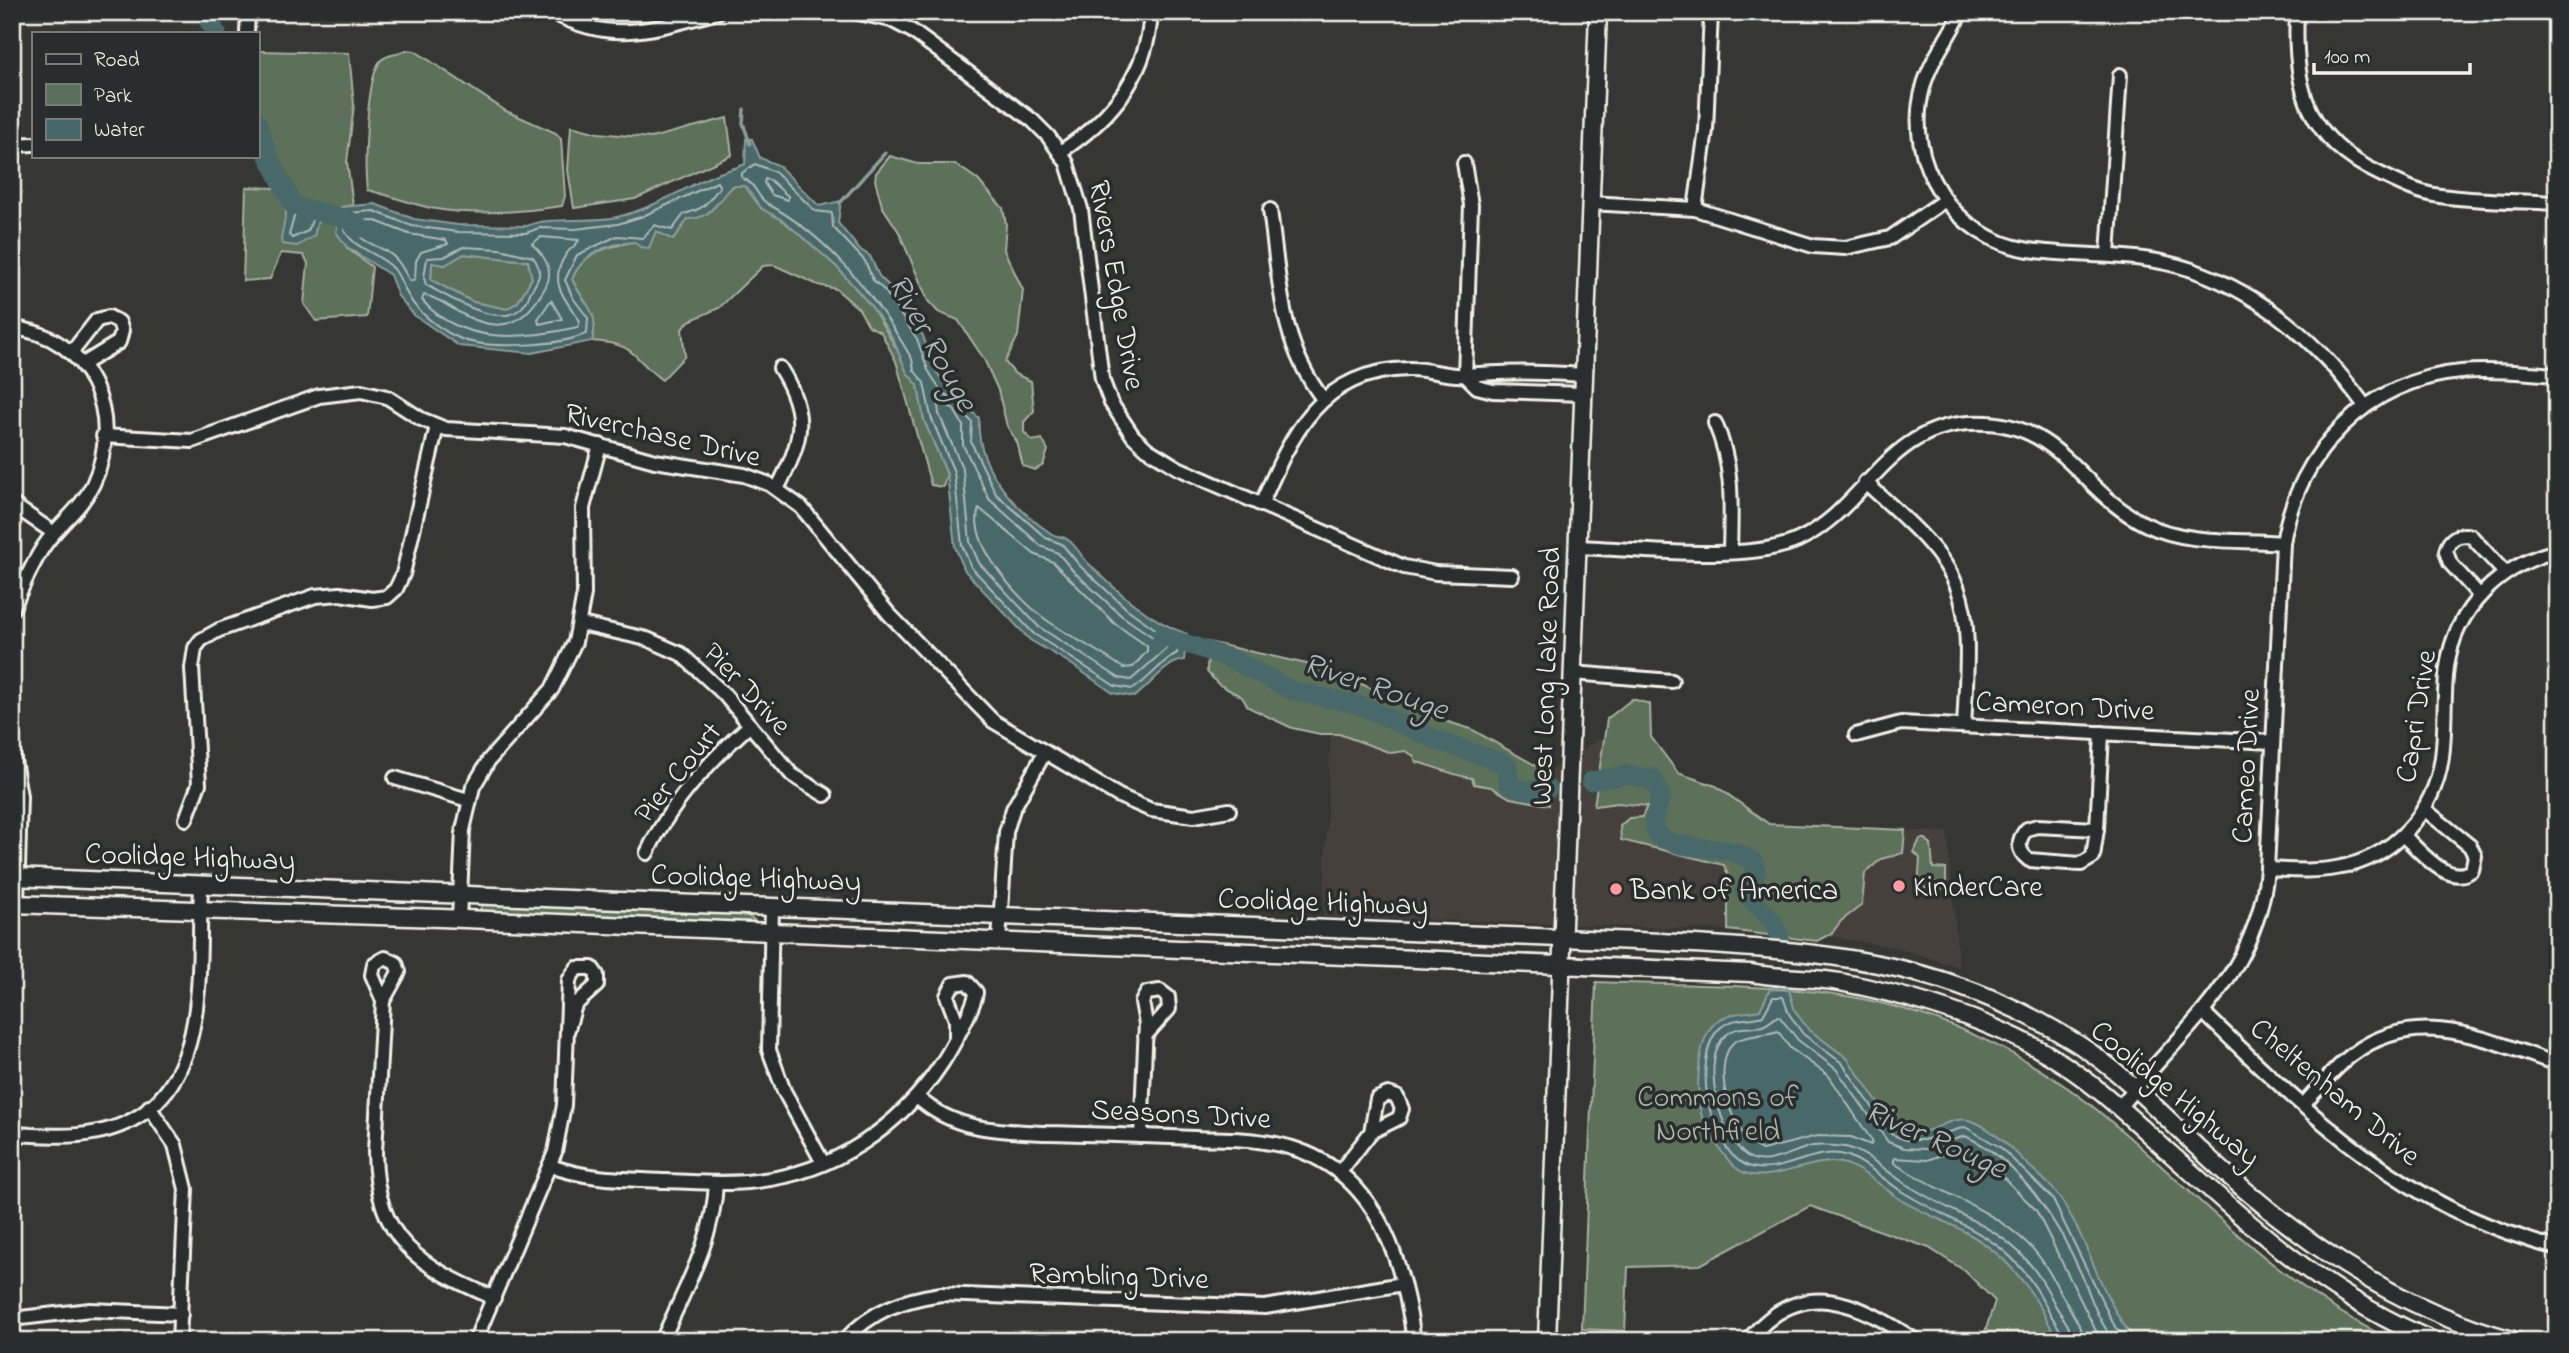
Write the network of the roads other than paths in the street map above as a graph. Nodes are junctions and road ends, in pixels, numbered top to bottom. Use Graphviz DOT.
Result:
graph roads {
  1 [pos="248,12"];
  2 [pos="552,12"];
  3 [pos="718,12"];
  4 [pos="854,12"];
  5 [pos="1151,12"];
  6 [pos="1598,12"];
  7 [pos="1711,12"];
  8 [pos="1961,12"];
  9 [pos="2297,12"];
  10 [pos="247,32"];
  11 [pos="2120,75"];
  12 [pos="32,144"];
  13 [pos="12,145"];
  14 [pos="1060,152"];
  15 [pos="1464,163"];
  16 [pos="1945,200"];
  17 [pos="1590,203"];
  18 [pos="2557,203"];
  19 [pos="1695,209"];
  20 [pos="1270,210"];
  21 [pos="2108,254"];
  22 [pos="12,328"];
  23 [pos="72,352"];
  24 [pos="83,364"];
  25 [pos="780,368"];
  26 [pos="2557,375"];
  27 [pos="1465,376"];
  28 [pos="1584,376"];
  29 [pos="1583,394"];
  30 [pos="1324,399"];
  31 [pos="2365,405"];
  32 [pos="1715,423"];
  33 [pos="437,426"];
  34 [pos="103,436"];
  35 [pos="600,445"];
  36 [pos="1865,482"];
  37 [pos="777,489"];
  38 [pos="12,504"];
  39 [pos="1261,505"];
  40 [pos="54,533"];
  41 [pos="2283,543"];
  42 [pos="1577,547"];
  43 [pos="2557,551"];
  44 [pos="1730,552"];
  45 [pos="2505,573"];
  46 [pos="1512,576"];
  47 [pos="2480,596"];
  48 [pos="12,609"];
  49 [pos="581,624"];
  50 [pos="1573,673"];
  51 [pos="1672,681"];
  52 [pos="750,726"];
  53 [pos="1964,726"];
  54 [pos="2102,733"];
  55 [pos="1856,735"];
  56 [pos="2273,742"];
  57 [pos="12,748"];
  58 [pos="1045,752"];
  59 [pos="395,778"];
  60 [pos="825,795"];
  61 [pos="468,800"];
  62 [pos="2424,809"];
  63 [pos="1229,810"];
  64 [pos="186,819"];
  65 [pos="2097,829"];
  66 [pos="2403,835"];
  67 [pos="647,853"];
  68 [pos="2267,869"];
  69 [pos="15,877"];
  70 [pos="201,884"];
  71 [pos="461,894"];
  72 [pos="15,904"];
  73 [pos="772,906"];
  74 [pos="200,910"];
  75 [pos="1000,916"];
  76 [pos="459,919"];
  77 [pos="771,932"];
  78 [pos="1399,933"];
  79 [pos="1440,934"];
  80 [pos="1563,939"];
  81 [pos="999,941"];
  82 [pos="1724,946"];
  83 [pos="1761,948"];
  84 [pos="1385,958"];
  85 [pos="1421,960"];
  86 [pos="1560,968"];
  87 [pos="1715,972"];
  88 [pos="1751,973"];
  89 [pos="383,1001"];
  90 [pos="2203,1012"];
  91 [pos="568,1029"];
  92 [pos="1145,1036"];
  93 [pos="956,1038"];
  94 [pos="2557,1064"];
  95 [pos="2135,1088"];
  96 [pos="917,1097"];
  97 [pos="2304,1104"];
  98 [pos="149,1107"];
  99 [pos="2119,1108"];
  100 [pos="1371,1132"];
  101 [pos="12,1134"];
  102 [pos="1141,1136"];
  103 [pos="824,1163"];
  104 [pos="551,1166"];
  105 [pos="1339,1173"];
  106 [pos="716,1182"];
  107 [pos="2557,1247"];
  108 [pos="1403,1284"];
  109 [pos="494,1298"];
  110 [pos="181,1314"];
  111 [pos="12,1319"];
  112 [pos="1547,1340"];
  113 [pos="179,1341"];
  114 [pos="475,1341"];
  115 [pos="662,1341"];
  116 [pos="845,1341"];
  117 [pos="1414,1341"];
  118 [pos="1586,1341"];
  119 [pos="1748,1341"];
  120 [pos="1916,1341"];
  121 [pos="2434,1341"];
  122 [pos="2516,1341"];
  1 -- 10 [label="street"];
  2 -- 3 [label="street"];
  4 -- 14 [label="street, Rivers Edge Drive"];
  5 -- 14 [label="street"];
  6 -- 17 [label="main road, West Long Lake Road"];
  7 -- 19 [label="street"];
  8 -- 16 [label="street"];
  9 -- 18 [label="street"];
  11 -- 21 [label="street"];
  12 -- 13 [label="street"];
  14 -- 39 [label="street, Rivers Edge Drive"];
  15 -- 27 [label="street"];
  16 -- 19 [label="street"];
  16 -- 21 [label="street"];
  17 -- 19 [label="street"];
  17 -- 28 [label="main road, West Long Lake Road"];
  20 -- 30 [label="street"];
  21 -- 31 [label="street"];
  22 -- 23 [label="street"];
  23 -- 24 [label="street"];
  23 -- 24 [label="street"];
  24 -- 34 [label="street"];
  25 -- 37 [label="street"];
  26 -- 31 [label="street, Cameo Drive"];
  27 -- 28 [label="street"];
  27 -- 29 [label="street"];
  27 -- 30 [label="street"];
  28 -- 29 [label="main road, West Long Lake Road"];
  29 -- 42 [label="main road, West Long Lake Road"];
  30 -- 39 [label="street"];
  31 -- 41 [label="street, Cameo Drive"];
  32 -- 44 [label="street"];
  33 -- 34 [label="street, Riverchase Drive"];
  33 -- 35 [label="street, Riverchase Drive"];
  33 -- 64 [label="street"];
  34 -- 40 [label="street"];
  35 -- 37 [label="street, Riverchase Drive"];
  35 -- 49 [label="street"];
  36 -- 41 [label="street"];
  36 -- 44 [label="street"];
  36 -- 53 [label="street"];
  37 -- 58 [label="street, Riverchase Drive"];
  38 -- 40 [label="street"];
  39 -- 46 [label="street, Rivers Edge Drive"];
  40 -- 48 [label="street"];
  41 -- 56 [label="street, Cameo Drive"];
  42 -- 44 [label="street"];
  42 -- 50 [label="main road, West Long Lake Road"];
  43 -- 45 [label="street, Capri Drive"];
  45 -- 47 [label="street, Capri Drive"];
  45 -- 47 [label="street"];
  47 -- 62 [label="street, Capri Drive"];
  49 -- 52 [label="street, Pier Drive"];
  49 -- 61 [label="street"];
  50 -- 51 [label="street"];
  50 -- 80 [label="main road, West Long Lake Road"];
  52 -- 60 [label="street, Pier Drive"];
  52 -- 67 [label="street, Pier Court"];
  53 -- 54 [label="street, Cameron Drive"];
  53 -- 55 [label="street, Cameron Drive"];
  54 -- 56 [label="street, Cameron Drive"];
  54 -- 65 [label="street"];
  56 -- 68 [label="street, Cameo Drive"];
  57 -- 69 [label="street"];
  58 -- 63 [label="street, Riverchase Drive"];
  58 -- 75 [label="street"];
  59 -- 61 [label="street"];
  61 -- 71 [label="street"];
  62 -- 66 [label="street, Capri Drive"];
  62 -- 66 [label="street, Capri Drive"];
  65 -- 65 [label="street"];
  66 -- 68 [label="street, Capri Drive"];
  68 -- 90 [label="street, Cameo Drive"];
  69 -- 70 [label="main road, Coolidge Highway"];
  69 -- 72 [label="street"];
  70 -- 71 [label="main road, Coolidge Highway"];
  70 -- 74 [label="street"];
  71 -- 73 [label="main road, Coolidge Highway"];
  71 -- 76 [label="street"];
  72 -- 74 [label="main road, Coolidge Highway"];
  73 -- 75 [label="main road, Coolidge Highway"];
  73 -- 77 [label="street"];
  74 -- 76 [label="main road, Coolidge Highway"];
  74 -- 98 [label="street"];
  75 -- 78 [label="main road, Coolidge Highway"];
  75 -- 81 [label="street"];
  76 -- 77 [label="main road, Coolidge Highway"];
  77 -- 81 [label="main road, Coolidge Highway"];
  77 -- 103 [label="street"];
  78 -- 79 [label="main road, Coolidge Highway"];
  78 -- 84 [label="main road"];
  79 -- 80 [label="main road, Coolidge Highway"];
  79 -- 85 [label="main road"];
  80 -- 82 [label="main road, Coolidge Highway"];
  80 -- 86 [label="main road, West Long Lake Road"];
  81 -- 84 [label="main road, Coolidge Highway"];
  82 -- 83 [label="main road, Coolidge Highway"];
  82 -- 87 [label="main road"];
  83 -- 88 [label="main road"];
  83 -- 95 [label="main road, Coolidge Highway"];
  84 -- 85 [label="main road, Coolidge Highway"];
  85 -- 86 [label="main road, Coolidge Highway"];
  86 -- 87 [label="main road, Coolidge Highway"];
  86 -- 112 [label="main road, West Long Lake Road"];
  87 -- 88 [label="main road, Coolidge Highway"];
  88 -- 99 [label="main road, Coolidge Highway"];
  89 -- 109 [label="street"];
  90 -- 95 [label="street, Cameo Drive"];
  90 -- 97 [label="street, Cheltenham Drive"];
  91 -- 104 [label="street"];
  92 -- 102 [label="street"];
  93 -- 96 [label="street"];
  94 -- 97 [label="street"];
  95 -- 99 [label="street, Cameo Drive"];
  95 -- 122 [label="main road, Coolidge Highway"];
  96 -- 102 [label="street, Seasons Drive"];
  96 -- 103 [label="street"];
  97 -- 107 [label="street, Cheltenham Drive"];
  98 -- 101 [label="street"];
  98 -- 110 [label="street"];
  99 -- 121 [label="main road, Coolidge Highway"];
  100 -- 105 [label="street"];
  102 -- 105 [label="street, Seasons Drive"];
  103 -- 106 [label="street"];
  104 -- 106 [label="street"];
  104 -- 109 [label="street"];
  105 -- 108 [label="street, Seasons Drive"];
  106 -- 115 [label="street"];
  108 -- 116 [label="street, Rambling Drive"];
  108 -- 117 [label="street, Seasons Drive"];
  109 -- 114 [label="street"];
  110 -- 111 [label="street"];
  110 -- 113 [label="street"];
  112 -- 118 [label="street"];
  119 -- 120 [label="street"];
}
